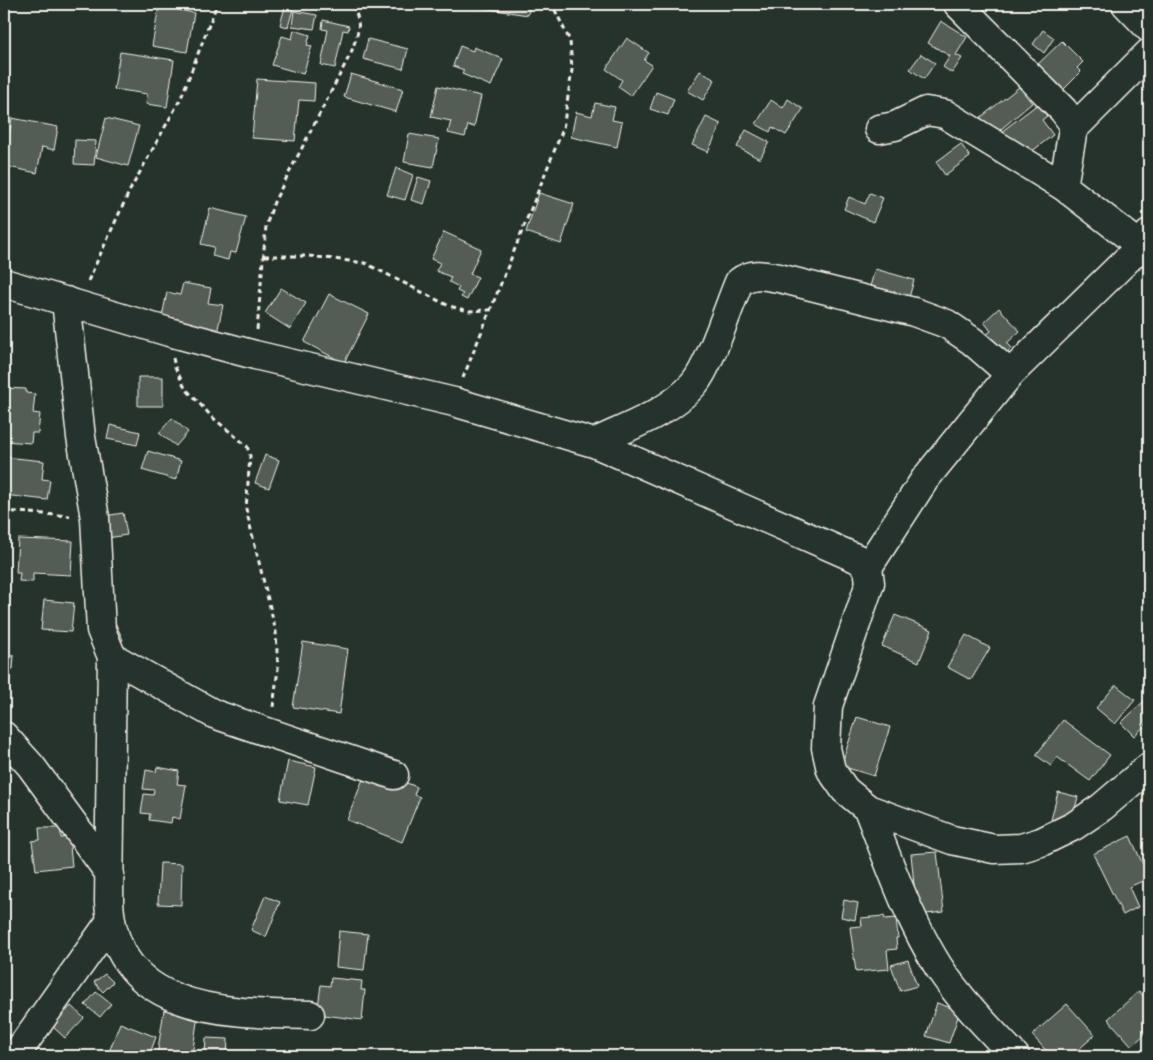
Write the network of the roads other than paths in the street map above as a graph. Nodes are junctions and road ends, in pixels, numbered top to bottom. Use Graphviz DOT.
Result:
graph roads {
  1 [pos="958,4"];
  2 [pos="1126,4"];
  3 [pos="1149,28"];
  4 [pos="1149,53"];
  5 [pos="879,129"];
  6 [pos="1073,129"];
  7 [pos="1063,186"];
  8 [pos="1145,240"];
  9 [pos="4,283"];
  10 [pos="72,303"];
  11 [pos="1010,374"];
  12 [pos="594,443"];
  13 [pos="868,567"];
  14 [pos="112,657"];
  15 [pos="4,736"];
  16 [pos="1149,767"];
  17 [pos="394,775"];
  18 [pos="868,810"];
  19 [pos="110,874"];
  20 [pos="110,922"];
  21 [pos="310,1015"];
  22 [pos="15,1056"];
  23 [pos="1015,1056"];
  1 -- 6 [label="street"];
  2 -- 3 [label="street"];
  4 -- 6 [label="street"];
  5 -- 7 [label="street"];
  6 -- 7 [label="street"];
  7 -- 8 [label="street"];
  8 -- 11 [label="street"];
  9 -- 10 [label="street"];
  10 -- 12 [label="street"];
  10 -- 14 [label="street"];
  11 -- 12 [label="street"];
  11 -- 13 [label="street"];
  12 -- 13 [label="street"];
  13 -- 18 [label="street"];
  14 -- 17 [label="street"];
  14 -- 19 [label="street"];
  15 -- 19 [label="street"];
  16 -- 18 [label="street"];
  18 -- 23 [label="street"];
  19 -- 20 [label="street"];
  20 -- 21 [label="street"];
  20 -- 22 [label="street"];
}
